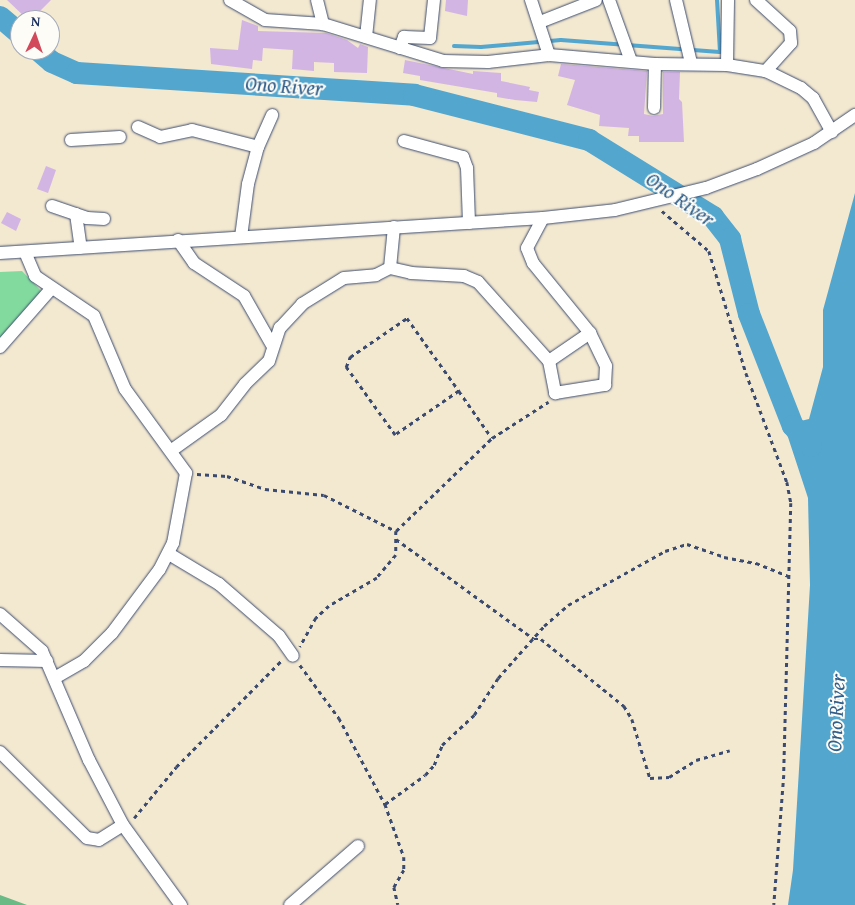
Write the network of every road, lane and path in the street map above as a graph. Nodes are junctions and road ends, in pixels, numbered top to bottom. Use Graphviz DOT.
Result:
graph roads {
  1 [pos="230,0"];
  2 [pos="317,0"];
  3 [pos="370,0"];
  4 [pos="434,0"];
  5 [pos="531,0"];
  6 [pos="596,0"];
  7 [pos="609,0"];
  8 [pos="676,0"];
  9 [pos="728,0"];
  10 [pos="756,0"];
  11 [pos="540,22"];
  12 [pos="323,24"];
  13 [pos="366,37"];
  14 [pos="400,48"];
  15 [pos="549,55"];
  16 [pos="632,61"];
  17 [pos="691,63"];
  18 [pos="655,64"];
  19 [pos="727,65"];
  20 [pos="766,71"];
  21 [pos="654,108"];
  22 [pos="272,115"];
  23 [pos="855,115"];
  24 [pos="138,127"];
  25 [pos="832,132"];
  26 [pos="120,137"];
  27 [pos="71,140"];
  28 [pos="404,141"];
  29 [pos="258,147"];
  30 [pos="651,203"];
  31 [pos="52,206"];
  32 [pos="76,214"];
  33 [pos="543,218"];
  34 [pos="104,219"];
  35 [pos="470,222"];
  36 [pos="394,227"];
  37 [pos="241,238"];
  38 [pos="178,240"];
  39 [pos="81,248"];
  40 [pos="25,252"];
  41 [pos="0,253"];
  42 [pos="390,268"];
  43 [pos="51,289"];
  44 [pos="590,333"];
  45 [pos="272,345"];
  46 [pos="0,347"];
  47 [pos="549,360"];
  48 [pos="459,390"];
  49 [pos="555,393"];
  50 [pos="492,438"];
  51 [pos="172,450"];
  52 [pos="396,531"];
  53 [pos="396,538"];
  54 [pos="169,554"];
  55 [pos="791,577"];
  56 [pos="0,614"];
  57 [pos="534,639"];
  58 [pos="293,656"];
  59 [pos="0,660"];
  60 [pos="47,661"];
  61 [pos="56,677"];
  62 [pos="730,750"];
  63 [pos="0,752"];
  64 [pos="385,804"];
  65 [pos="123,825"];
  66 [pos="358,846"];
  67 [pos="181,905"];
  68 [pos="290,905"];
  69 [pos="398,905"];
  70 [pos="774,905"];
  1 -- 12 [label="street"];
  2 -- 12 [label="street"];
  3 -- 13 [label="street"];
  4 -- 14 [label="street"];
  5 -- 11 [label="street"];
  6 -- 11 [label="street"];
  7 -- 16 [label="street"];
  8 -- 17 [label="street"];
  9 -- 19 [label="street"];
  10 -- 20 [label="street"];
  11 -- 15 [label="street"];
  12 -- 13 [label="street"];
  13 -- 14 [label="street"];
  14 -- 15 [label="street"];
  15 -- 16 [label="street"];
  16 -- 18 [label="street"];
  17 -- 18 [label="street"];
  17 -- 19 [label="street"];
  18 -- 21 [label="street"];
  19 -- 20 [label="street"];
  20 -- 25 [label="street"];
  22 -- 29 [label="street"];
  23 -- 25 [label="street"];
  24 -- 29 [label="street"];
  25 -- 30 [label="street"];
  26 -- 27 [label="street"];
  28 -- 35 [label="street"];
  29 -- 37 [label="street"];
  30 -- 33 [label="street"];
  30 -- 55 [label="path"];
  31 -- 32 [label="street"];
  32 -- 34 [label="street"];
  32 -- 39 [label="street"];
  33 -- 35 [label="street"];
  33 -- 44 [label="street"];
  35 -- 36 [label="street"];
  36 -- 37 [label="street"];
  36 -- 42 [label="street"];
  37 -- 38 [label="street"];
  38 -- 39 [label="street"];
  38 -- 45 [label="street"];
  39 -- 40 [label="street"];
  40 -- 41 [label="street"];
  40 -- 43 [label="street"];
  42 -- 45 [label="street"];
  42 -- 47 [label="street"];
  43 -- 46 [label="street"];
  43 -- 51 [label="street"];
  44 -- 47 [label="street"];
  44 -- 49 [label="street"];
  45 -- 51 [label="street"];
  47 -- 49 [label="street"];
  48 -- 48 [label="path"];
  48 -- 50 [label="path"];
  49 -- 50 [label="path"];
  50 -- 52 [label="path"];
  51 -- 54 [label="street"];
  53 -- 57 [label="path"];
  54 -- 58 [label="street"];
  54 -- 61 [label="street"];
  55 -- 57 [label="path"];
  55 -- 70 [label="path"];
  56 -- 60 [label="street"];
  57 -- 62 [label="path"];
  57 -- 64 [label="path"];
  58 -- 64 [label="path"];
  59 -- 60 [label="street"];
  60 -- 61 [label="street"];
  61 -- 65 [label="street"];
  63 -- 65 [label="street"];
  64 -- 69 [label="path"];
  65 -- 67 [label="street"];
  66 -- 68 [label="street"];
}
